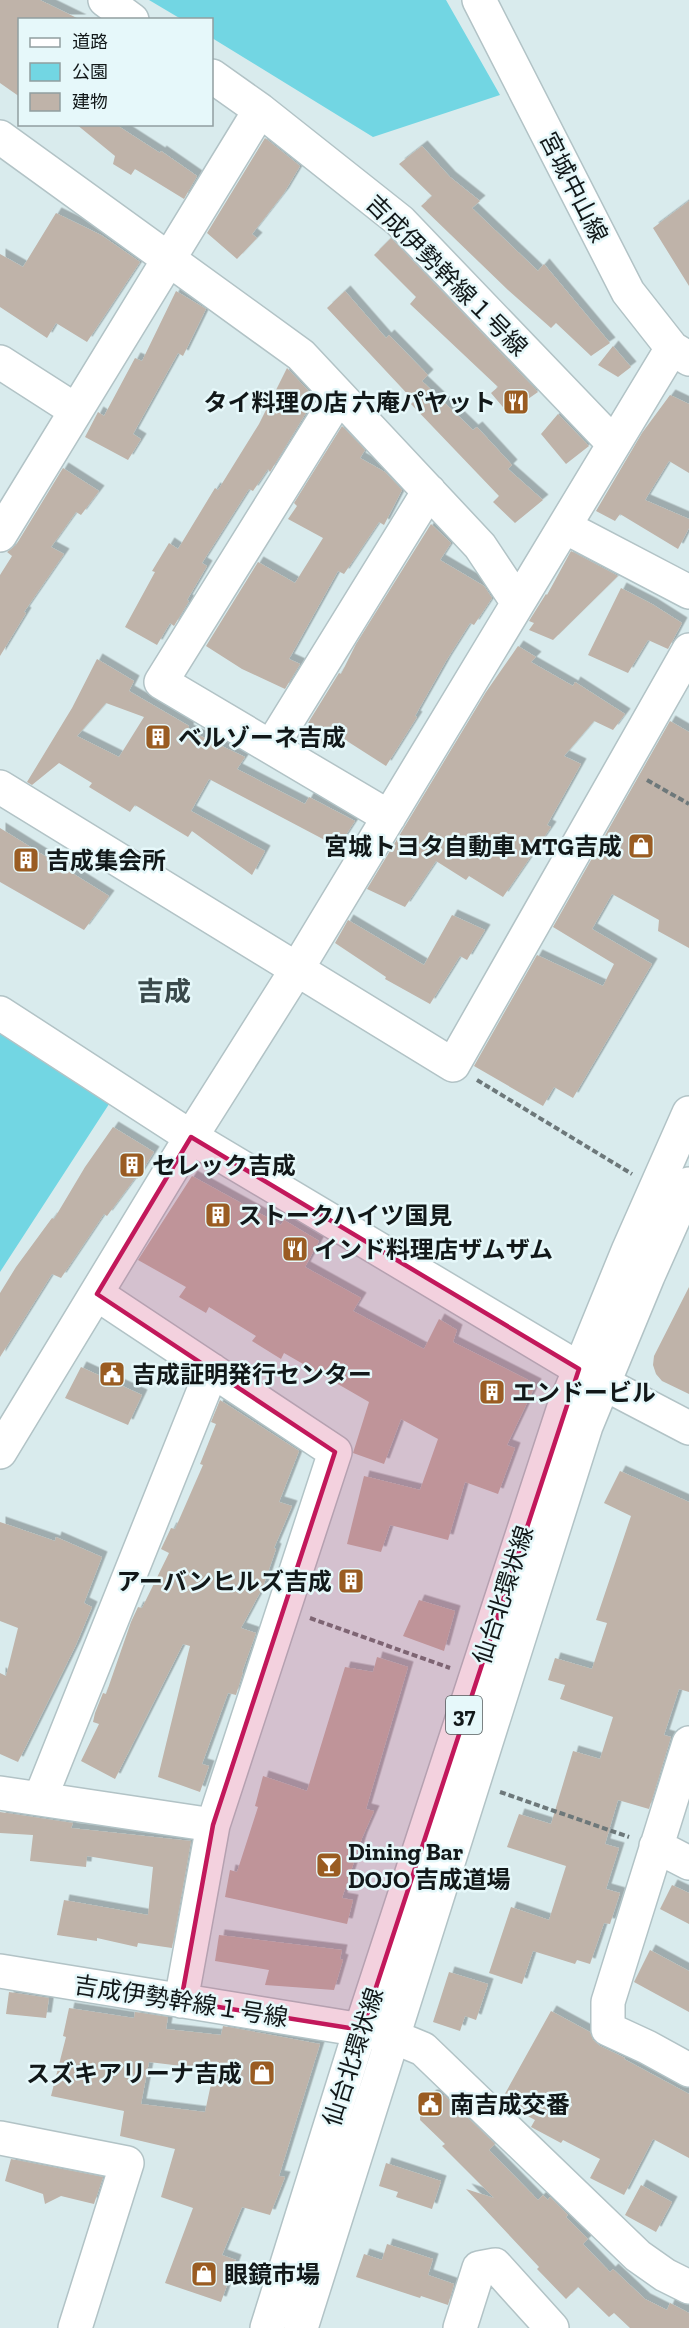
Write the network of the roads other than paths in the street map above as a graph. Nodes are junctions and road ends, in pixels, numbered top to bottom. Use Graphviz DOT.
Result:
graph roads {
  1 [pos="105,0"];
  2 [pos="479,0"];
  3 [pos="129,18"];
  4 [pos="213,77"];
  5 [pos="260,110"];
  6 [pos="0,137"];
  7 [pos="169,259"];
  8 [pos="681,353"];
  9 [pos="0,362"];
  10 [pos="339,396"];
  11 [pos="75,410"];
  12 [pos="614,444"];
  13 [pos="429,491"];
  14 [pos="565,527"];
  15 [pos="0,534"];
  16 [pos="689,592"];
  17 [pos="518,603"];
  18 [pos="689,650"];
  19 [pos="271,747"];
  20 [pos="0,787"];
  21 [pos="389,817"];
  22 [pos="297,969"];
  23 [pos="0,1013"];
  24 [pos="689,1113"];
  25 [pos="192,1137"];
  26 [pos="689,1184"];
  27 [pos="96,1294"];
  28 [pos="212,1370"];
  29 [pos="591,1376"];
  30 [pos="689,1428"];
  31 [pos="0,1452"];
  32 [pos="689,1743"];
  33 [pos="0,1793"];
  34 [pos="40,1799"];
  35 [pos="213,1825"];
  36 [pos="656,1846"];
  37 [pos="689,1863"];
  38 [pos="0,1971"];
  39 [pos="182,2001"];
  40 [pos="362,2030"];
  41 [pos="394,2037"];
  42 [pos="689,2070"];
  43 [pos="0,2138"];
  44 [pos="689,2287"];
  45 [pos="75,2328"];
  46 [pos="267,2328"];
  47 [pos="301,2328"];
  48 [pos="460,2328"];
  49 [pos="552,2328"];
  1 -- 3 [label="street"];
  2 -- 8 [label="street, 宮城中山線"];
  4 -- 5 [label="street, 吉成伊勢幹線１号線"];
  5 -- 7 [label="street"];
  5 -- 12 [label="street, 吉成伊勢幹線１号線"];
  6 -- 7 [label="street"];
  7 -- 10 [label="street"];
  7 -- 11 [label="street"];
  8 -- 12 [label="street"];
  9 -- 11 [label="street"];
  10 -- 13 [label="street"];
  10 -- 19 [label="street"];
  11 -- 15 [label="street"];
  12 -- 14 [label="street"];
  13 -- 17 [label="street"];
  13 -- 19 [label="street"];
  14 -- 16 [label="street"];
  14 -- 17 [label="street"];
  17 -- 21 [label="street"];
  18 -- 22 [label="street"];
  19 -- 21 [label="street"];
  20 -- 22 [label="street"];
  21 -- 22 [label="street"];
  22 -- 25 [label="street"];
  23 -- 25 [label="street"];
  24 -- 29 [label="street, 仙台北環状線 / 37"];
  25 -- 27 [label="street"];
  25 -- 29 [label="street"];
  26 -- 29 [label="street, 仙台北環状線 / 37"];
  27 -- 28 [label="street"];
  27 -- 31 [label="street"];
  28 -- 34 [label="street"];
  28 -- 35 [label="street"];
  29 -- 30 [label="street"];
  29 -- 40 [label="street, 仙台北環状線 / 37"];
  29 -- 41 [label="street, 仙台北環状線 / 37"];
  32 -- 36 [label="street"];
  33 -- 34 [label="street"];
  34 -- 35 [label="street"];
  35 -- 39 [label="street"];
  36 -- 37 [label="street"];
  36 -- 42 [label="street"];
  38 -- 39 [label="street, 吉成伊勢幹線１号線"];
  39 -- 40 [label="street, 吉成伊勢幹線１号線"];
  40 -- 41 [label="street, 吉成伊勢幹線１号線"];
  40 -- 46 [label="street, 仙台北環状線 / 37"];
  41 -- 44 [label="street, 吉成伊勢幹線１号線"];
  41 -- 47 [label="street, 仙台北環状線 / 37"];
  43 -- 45 [label="street"];
  48 -- 49 [label="street"];
}
